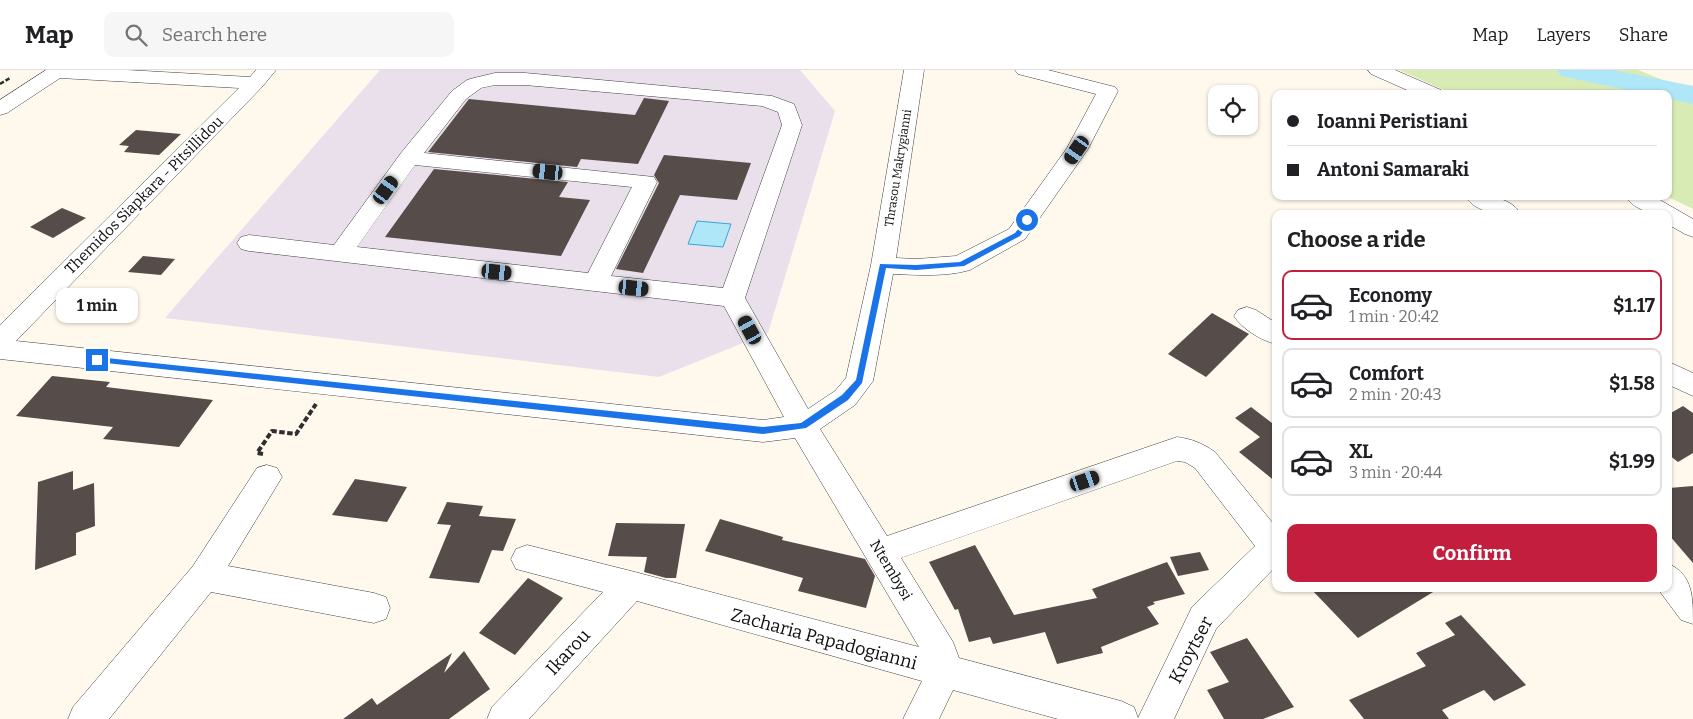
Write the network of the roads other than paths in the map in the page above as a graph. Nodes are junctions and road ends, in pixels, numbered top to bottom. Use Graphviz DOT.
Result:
graph roads {
  1 [pos="914,70"];
  2 [pos="1025,70"];
  3 [pos="1378,70"];
  4 [pos="58,71"];
  5 [pos="261,77"];
  6 [pos="1425,90"];
  7 [pos="0,109"];
  8 [pos="410,158"];
  9 [pos="1484,200"];
  10 [pos="1643,200"];
  11 [pos="1502,210"];
  12 [pos="1661,210"];
  13 [pos="1672,216"];
  14 [pos="1693,229"];
  15 [pos="249,243"];
  16 [pos="340,254"];
  17 [pos="883,265"];
  18 [pos="595,283"];
  19 [pos="732,298"];
  20 [pos="1247,316"];
  21 [pos="1272,332"];
  22 [pos="0,341"];
  23 [pos="0,349"];
  24 [pos="1672,374"];
  25 [pos="1693,386"];
  26 [pos="803,426"];
  27 [pos="268,477"];
  28 [pos="1272,542"];
  29 [pos="1272,549"];
  30 [pos="880,552"];
  31 [pos="526,559"];
  32 [pos="204,576"];
  33 [pos="1672,582"];
  34 [pos="631,585"];
  35 [pos="374,608"];
  36 [pos="1693,609"];
  37 [pos="944,672"];
  38 [pos="86,719"];
  39 [pos="505,719"];
  40 [pos="921,719"];
  41 [pos="1122,719"];
  42 [pos="1156,719"];
  1 -- 17 [label="street, Thrasou Makrygianni"];
  2 -- 17 [label="street"];
  3 -- 6 [label="street"];
  4 -- 5 [label="street"];
  4 -- 7 [label="street"];
  5 -- 22 [label="street, Themidos Siapkara - Pitsillidou"];
  8 -- 16 [label="street"];
  8 -- 18 [label="street"];
  8 -- 19 [label="street"];
  9 -- 11 [label="street"];
  10 -- 12 [label="street"];
  13 -- 14 [label="street"];
  15 -- 16 [label="street"];
  16 -- 18 [label="street"];
  17 -- 26 [label="street, Thrasou Makrygianni"];
  18 -- 19 [label="street"];
  19 -- 26 [label="street, Ntembysi"];
  20 -- 21 [label="street"];
  23 -- 26 [label="street"];
  24 -- 25 [label="street"];
  26 -- 30 [label="street, Ntembysi"];
  27 -- 32 [label="street"];
  28 -- 30 [label="street"];
  29 -- 42 [label="street, Kroytser"];
  30 -- 37 [label="street, Ntembysi"];
  31 -- 34 [label="street, Zacharia Papadogianni"];
  32 -- 35 [label="street"];
  32 -- 38 [label="street"];
  33 -- 36 [label="street"];
  34 -- 37 [label="street, Zacharia Papadogianni"];
  34 -- 39 [label="street, Ikarou"];
  37 -- 40 [label="street"];
  37 -- 41 [label="street, Zacharia Papadogianni"];
}
